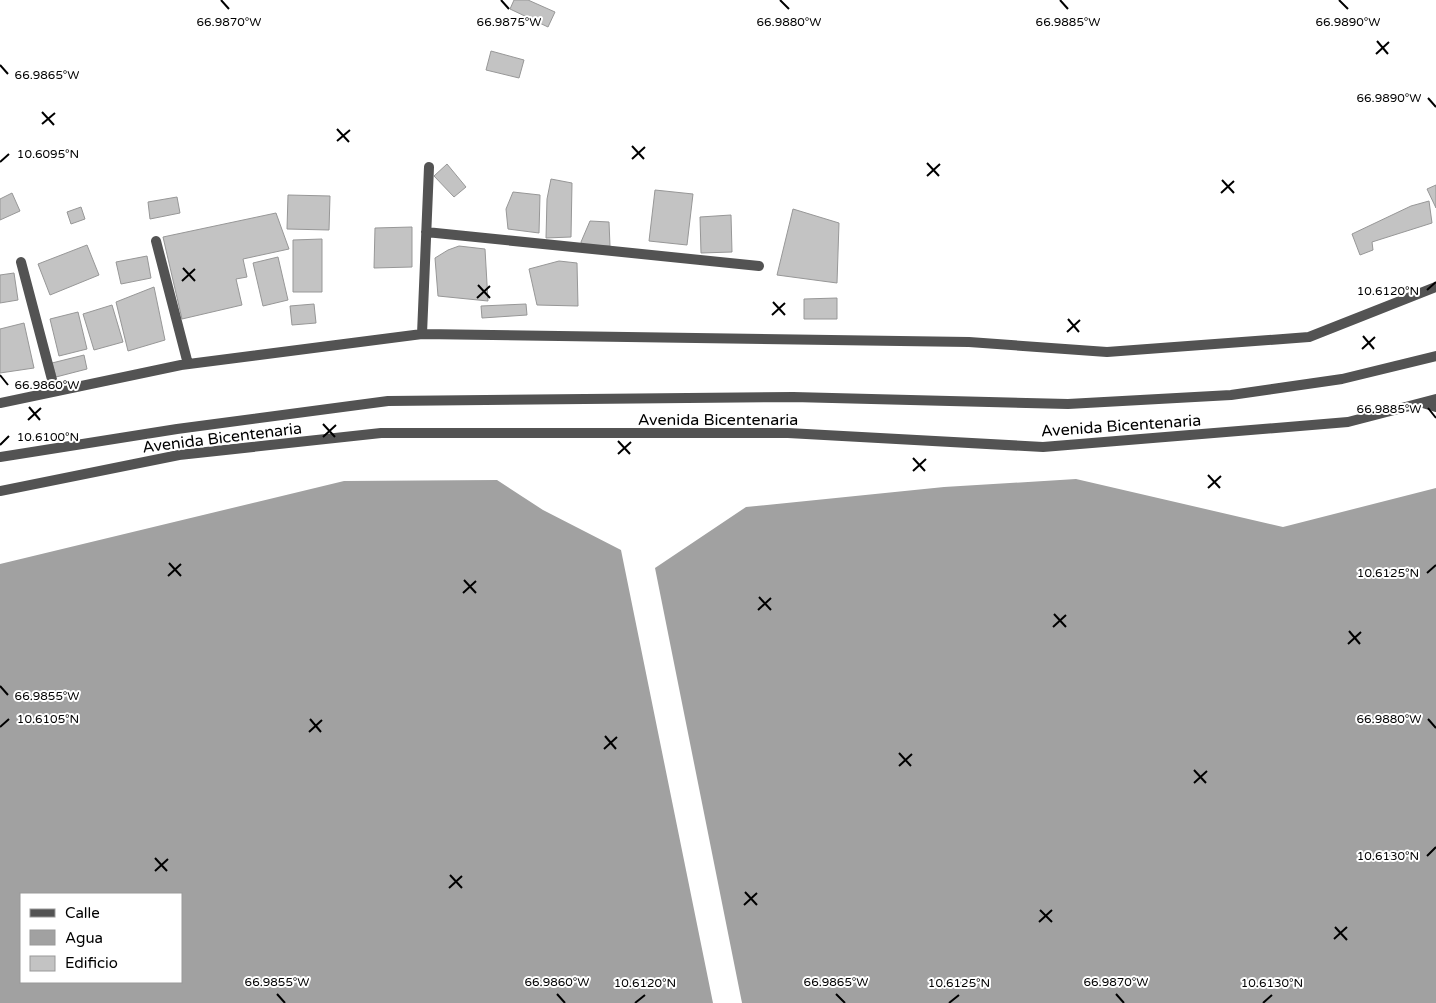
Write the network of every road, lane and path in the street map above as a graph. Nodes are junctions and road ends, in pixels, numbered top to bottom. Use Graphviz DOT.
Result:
graph roads {
  1 [pos="429,167"];
  2 [pos="426,232"];
  3 [pos="156,241"];
  4 [pos="20,262"];
  5 [pos="759,266"];
  6 [pos="1436,287"];
  7 [pos="422,334"];
  8 [pos="1436,356"];
  9 [pos="188,364"];
  10 [pos="55,392"];
  11 [pos="1436,399"];
  12 [pos="1,400"];
  13 [pos="1423,403"];
  14 [pos="1436,407"];
  15 [pos="0,457"];
  16 [pos="0,491"];
  1 -- 2 [label="street"];
  2 -- 5 [label="street"];
  2 -- 7 [label="street"];
  3 -- 9 [label="street"];
  4 -- 10 [label="street"];
  6 -- 7 [label="street"];
  7 -- 9 [label="street"];
  8 -- 15 [label="street, Avenida Bicentenaria"];
  9 -- 10 [label="street"];
  10 -- 12 [label="street"];
  11 -- 13 [label="street, Avenida Bicentenaria"];
  13 -- 14 [label="street"];
  13 -- 16 [label="street, Avenida Bicentenaria"];
}
